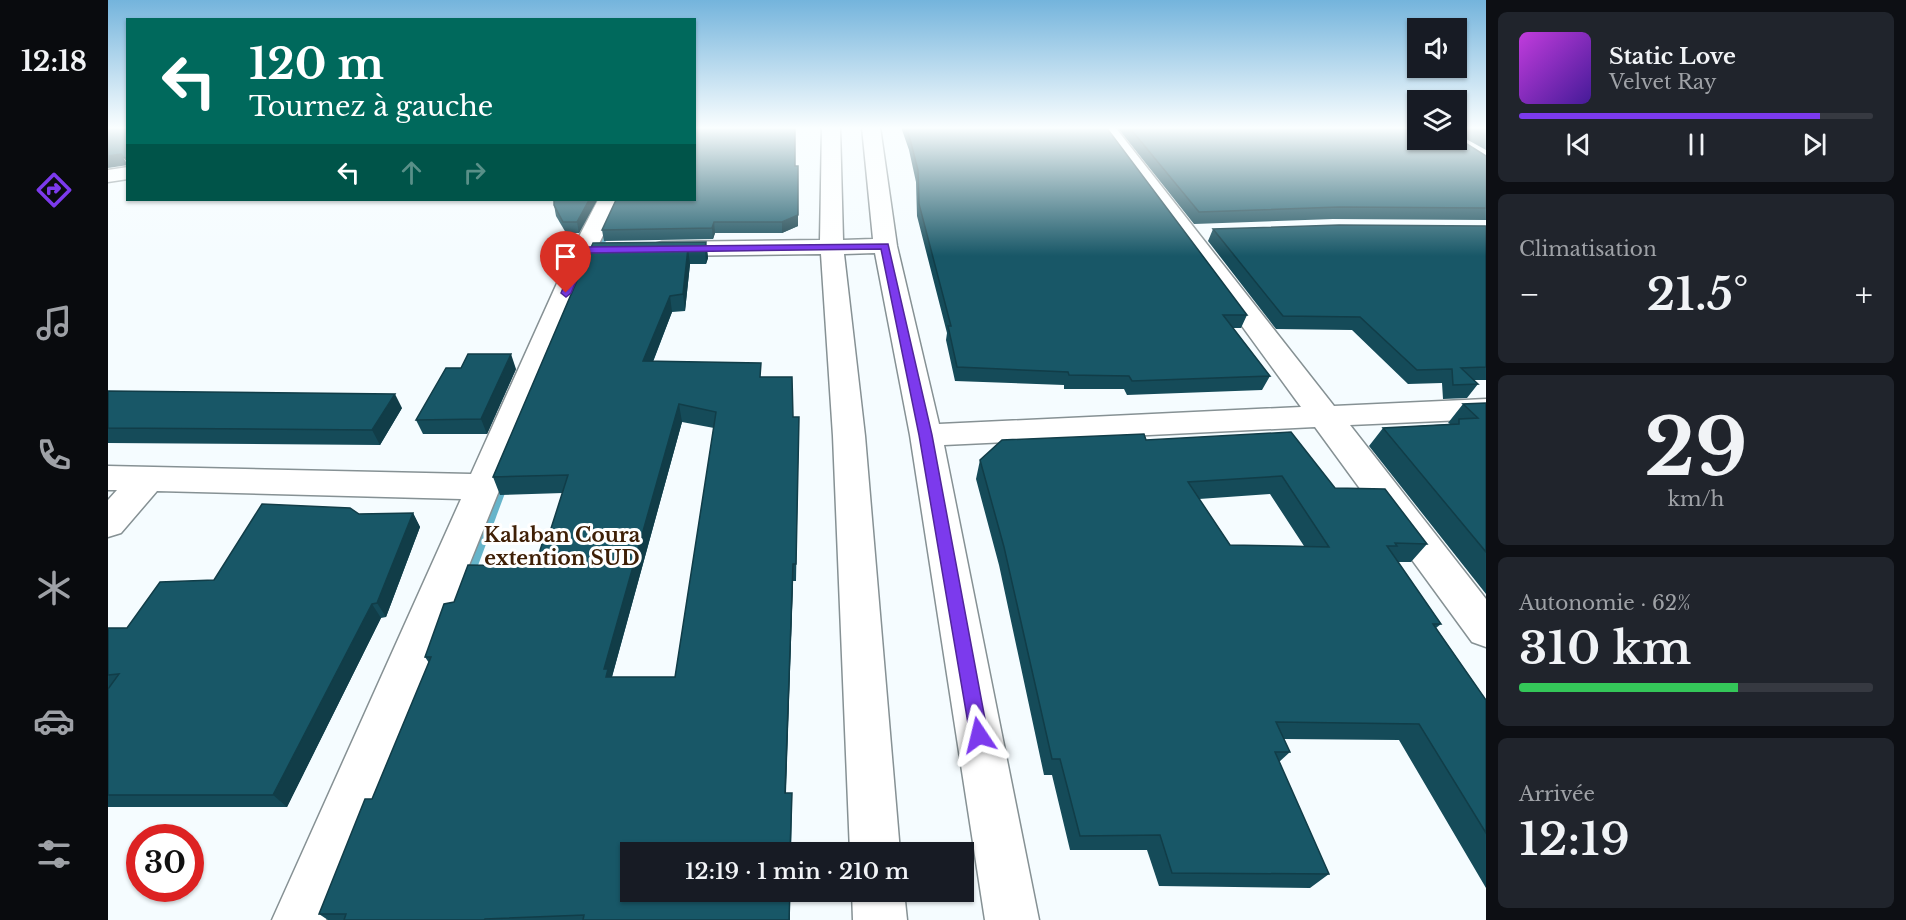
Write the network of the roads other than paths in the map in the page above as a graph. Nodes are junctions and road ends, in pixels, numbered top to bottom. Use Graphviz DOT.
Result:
graph roads {
  1 [pos="831,170"];
  2 [pos="876,170"];
  3 [pos="1143,170"];
  4 [pos="126,173"];
  5 [pos="108,176"];
  6 [pos="609,201"];
  7 [pos="885,246"];
  8 [pos="832,247"];
  9 [pos="643,250"];
  10 [pos="1486,409"];
  11 [pos="1326,417"];
  12 [pos="926,435"];
  13 [pos="108,478"];
  14 [pos="149,478"];
  15 [pos="483,487"];
  16 [pos="108,523"];
  17 [pos="1486,630"];
  18 [pos="874,842"];
  19 [pos="879,902"];
  20 [pos="299,920"];
  21 [pos="880,920"];
  22 [pos="1012,920"];
  1 -- 8 [label="street"];
  2 -- 7 [label="street"];
  3 -- 11 [label="street"];
  4 -- 5 [label="street"];
  6 -- 15 [label="street"];
  7 -- 8 [label="street"];
  7 -- 12 [label="street"];
  8 -- 9 [label="street"];
  8 -- 18 [label="street"];
  10 -- 11 [label="street"];
  11 -- 12 [label="street"];
  11 -- 17 [label="street"];
  12 -- 22 [label="street"];
  13 -- 14 [label="street"];
  14 -- 15 [label="street"];
  14 -- 16 [label="street"];
  15 -- 20 [label="street"];
  19 -- 21 [label="street"];
}
